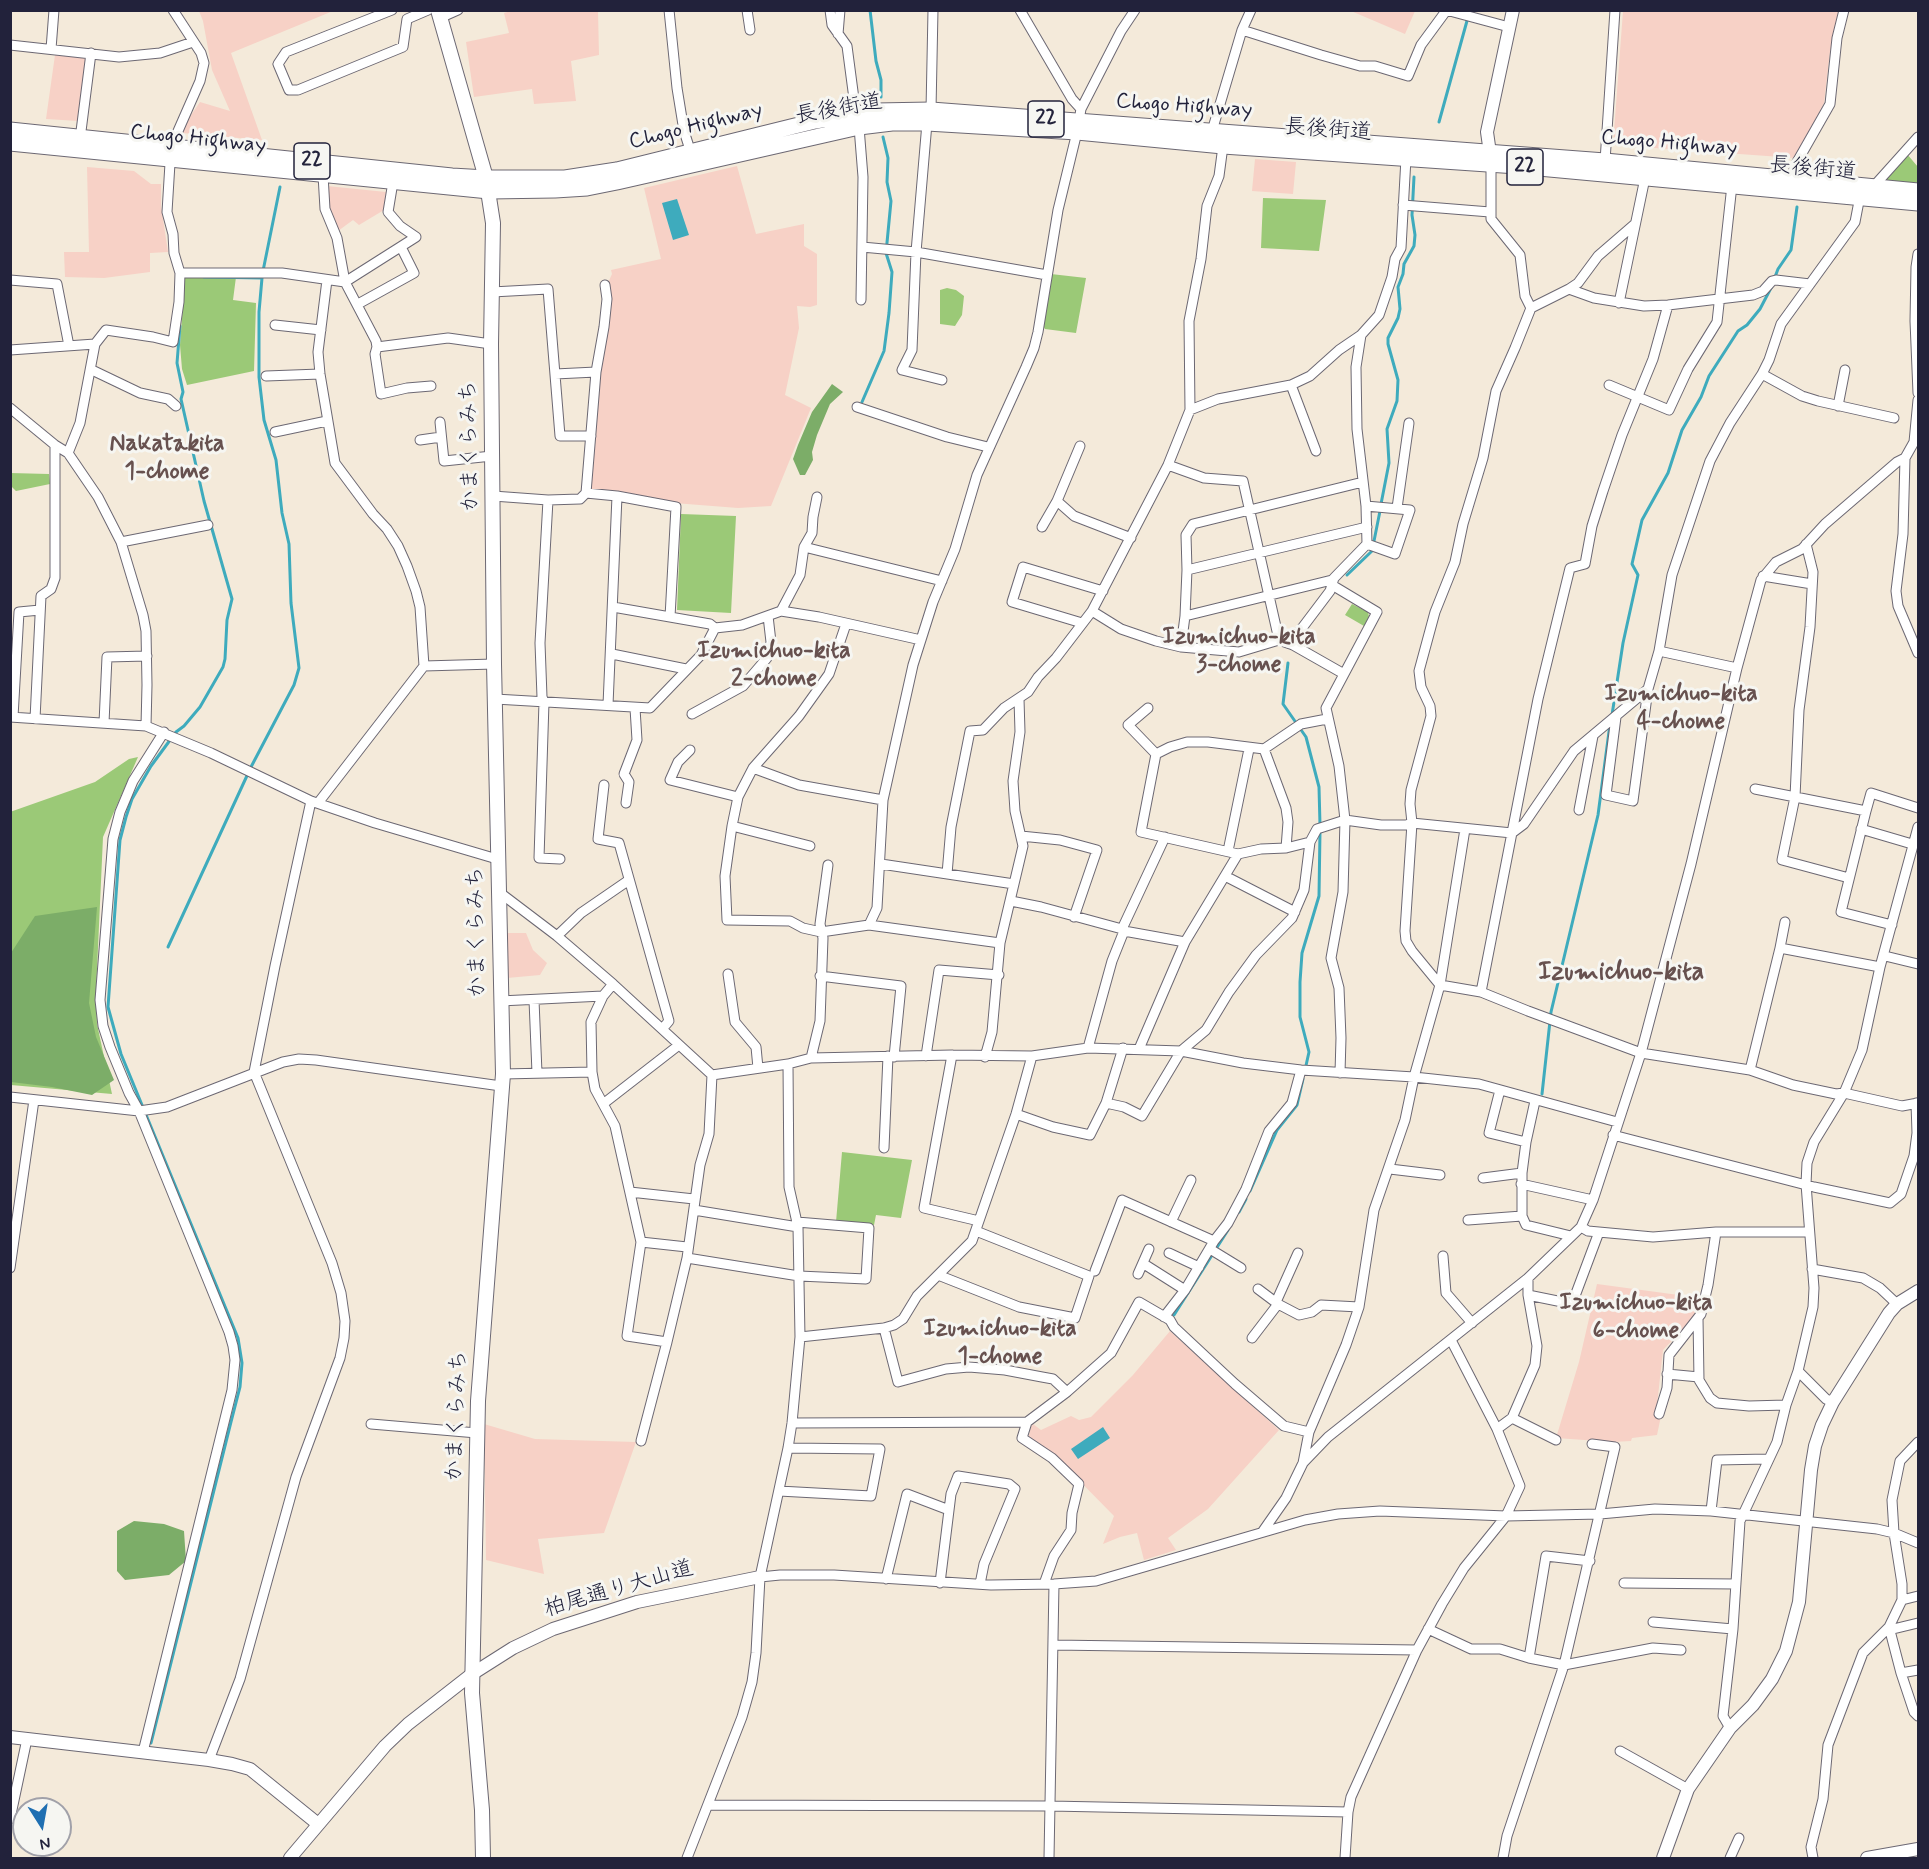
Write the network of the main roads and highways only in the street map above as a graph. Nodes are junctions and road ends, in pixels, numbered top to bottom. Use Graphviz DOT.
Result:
graph roads {
  1 [pos="435,13"];
  2 [pos="857,121"];
  3 [pos="1079,121"];
  4 [pos="10,130"];
  5 [pos="10,143"];
  6 [pos="170,154"];
  7 [pos="1490,159"];
  8 [pos="1789,184"];
  9 [pos="488,185"];
  10 [pos="1918,190"];
  11 [pos="1918,203"];
  12 [pos="483,1858"];
  1 -- 9 [label="main road, かまくらみち"];
  2 -- 3 [label="main road, 長後街道 / 22"];
  2 -- 9 [label="main road, Chogo Highway / 22"];
  2 -- 9 [label="main road, 長後街道 / 22"];
  3 -- 7 [label="main road, Chogo Highway / 22"];
  3 -- 7 [label="main road, 長後街道 / 22"];
  4 -- 6 [label="main road, Chogo Highway / 22"];
  5 -- 6 [label="main road, Chogo Highway / 22"];
  6 -- 9 [label="main road, Chogo Highway / 22"];
  6 -- 9 [label="main road, Chogo Highway / 22"];
  7 -- 8 [label="main road, Chogo Highway / 22"];
  7 -- 8 [label="main road, 長後街道 / 22"];
  8 -- 10 [label="main road, Chogo Highway / 22"];
  8 -- 11 [label="main road, 長後街道 / 22"];
  9 -- 12 [label="main road, かまくらみち"];
}
